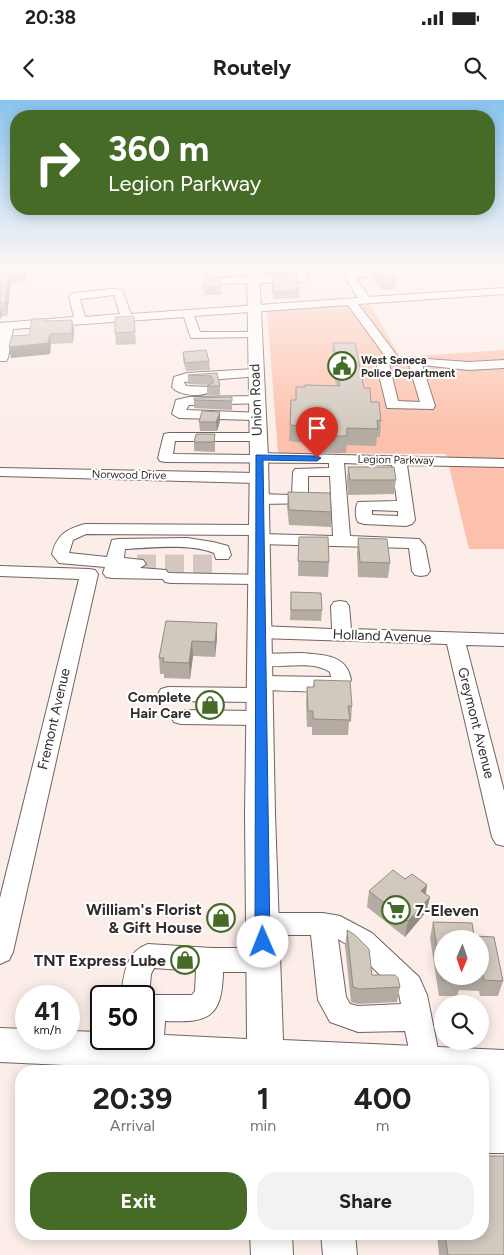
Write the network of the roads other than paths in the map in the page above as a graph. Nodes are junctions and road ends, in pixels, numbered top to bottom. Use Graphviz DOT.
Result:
graph roads {
  1 [pos="36,323"];
  2 [pos="191,323"];
  3 [pos="254,323"];
  4 [pos="366,323"];
  5 [pos="4,325"];
  6 [pos="254,334"];
  7 [pos="504,354"];
  8 [pos="2,358"];
  9 [pos="395,361"];
  10 [pos="414,361"];
  11 [pos="504,364"];
  12 [pos="257,434"];
  13 [pos="165,458"];
  14 [pos="399,460"];
  15 [pos="504,463"];
  16 [pos="337,466"];
  17 [pos="0,472"];
  18 [pos="161,476"];
  19 [pos="300,500"];
  20 [pos="339,500"];
  21 [pos="405,506"];
  22 [pos="259,535"];
  23 [pos="200,537"];
  24 [pos="342,541"];
  25 [pos="114,563"];
  26 [pos="137,564"];
  27 [pos="221,567"];
  28 [pos="0,571"];
  29 [pos="421,571"];
  30 [pos="259,579"];
  31 [pos="340,606"];
  32 [pos="259,632"];
  33 [pos="342,635"];
  34 [pos="454,638"];
  35 [pos="504,640"];
  36 [pos="260,689"];
  37 [pos="168,694"];
  38 [pos="181,717"];
  39 [pos="504,837"];
  40 [pos="262,924"];
  41 [pos="323,924"];
  42 [pos="0,952"];
  43 [pos="212,960"];
  44 [pos="263,960"];
  45 [pos="141,985"];
  46 [pos="155,1005"];
  47 [pos="417,1017"];
  48 [pos="0,1045"];
  49 [pos="148,1052"];
  50 [pos="266,1064"];
  51 [pos="426,1064"];
  52 [pos="444,1065"];
  53 [pos="497,1068"];
  54 [pos="489,1137"];
  55 [pos="504,1137"];
  56 [pos="271,1240"];
  57 [pos="339,1240"];
  58 [pos="272,1255"];
  59 [pos="340,1255"];
  1 -- 5 [label="street"];
  2 -- 6 [label="street"];
  3 -- 6 [label="main road, Union Road"];
  4 -- 9 [label="street"];
  5 -- 8 [label="street"];
  6 -- 12 [label="main road, Union Road"];
  7 -- 10 [label="street"];
  9 -- 10 [label="street"];
  9 -- 10 [label="street"];
  10 -- 11 [label="street"];
  12 -- 12 [label="street"];
  12 -- 13 [label="street"];
  12 -- 13 [label="street"];
  12 -- 16 [label="street, Legion Parkway"];
  12 -- 18 [label="street, Norwood Drive"];
  12 -- 19 [label="street"];
  12 -- 22 [label="main road, Union Road"];
  13 -- 18 [label="street"];
  14 -- 15 [label="street, Legion Parkway"];
  14 -- 16 [label="street, Legion Parkway"];
  14 -- 21 [label="street"];
  16 -- 19 [label="street"];
  16 -- 20 [label="street"];
  17 -- 18 [label="street, Norwood Drive"];
  19 -- 20 [label="street"];
  20 -- 24 [label="street"];
  22 -- 23 [label="street"];
  22 -- 24 [label="street"];
  22 -- 30 [label="main road, Union Road"];
  23 -- 25 [label="street"];
  23 -- 25 [label="street"];
  23 -- 27 [label="street"];
  24 -- 29 [label="street"];
  25 -- 26 [label="street"];
  25 -- 27 [label="street"];
  27 -- 30 [label="street"];
  28 -- 42 [label="street, Fremont Avenue"];
  30 -- 32 [label="main road, Union Road"];
  31 -- 33 [label="street"];
  32 -- 33 [label="street, Holland Avenue"];
  32 -- 36 [label="main road, Union Road"];
  33 -- 34 [label="street, Holland Avenue"];
  34 -- 35 [label="street, Holland Avenue"];
  34 -- 39 [label="street, Greymont Avenue"];
  36 -- 37 [label="street"];
  36 -- 38 [label="street"];
  36 -- 40 [label="main road, Union Road"];
  40 -- 41 [label="street"];
  40 -- 44 [label="main road, Union Road"];
  41 -- 47 [label="street"];
  41 -- 47 [label="street"];
  43 -- 44 [label="street"];
  43 -- 45 [label="street"];
  43 -- 46 [label="street"];
  44 -- 50 [label="main road, Union Road"];
  47 -- 51 [label="street"];
  48 -- 49 [label="main road"];
  49 -- 50 [label="main road"];
  50 -- 51 [label="main road"];
  51 -- 52 [label="main road"];
  53 -- 55 [label="street"];
  54 -- 55 [label="street"];
  56 -- 58 [label="main road"];
  57 -- 59 [label="street"];
}
